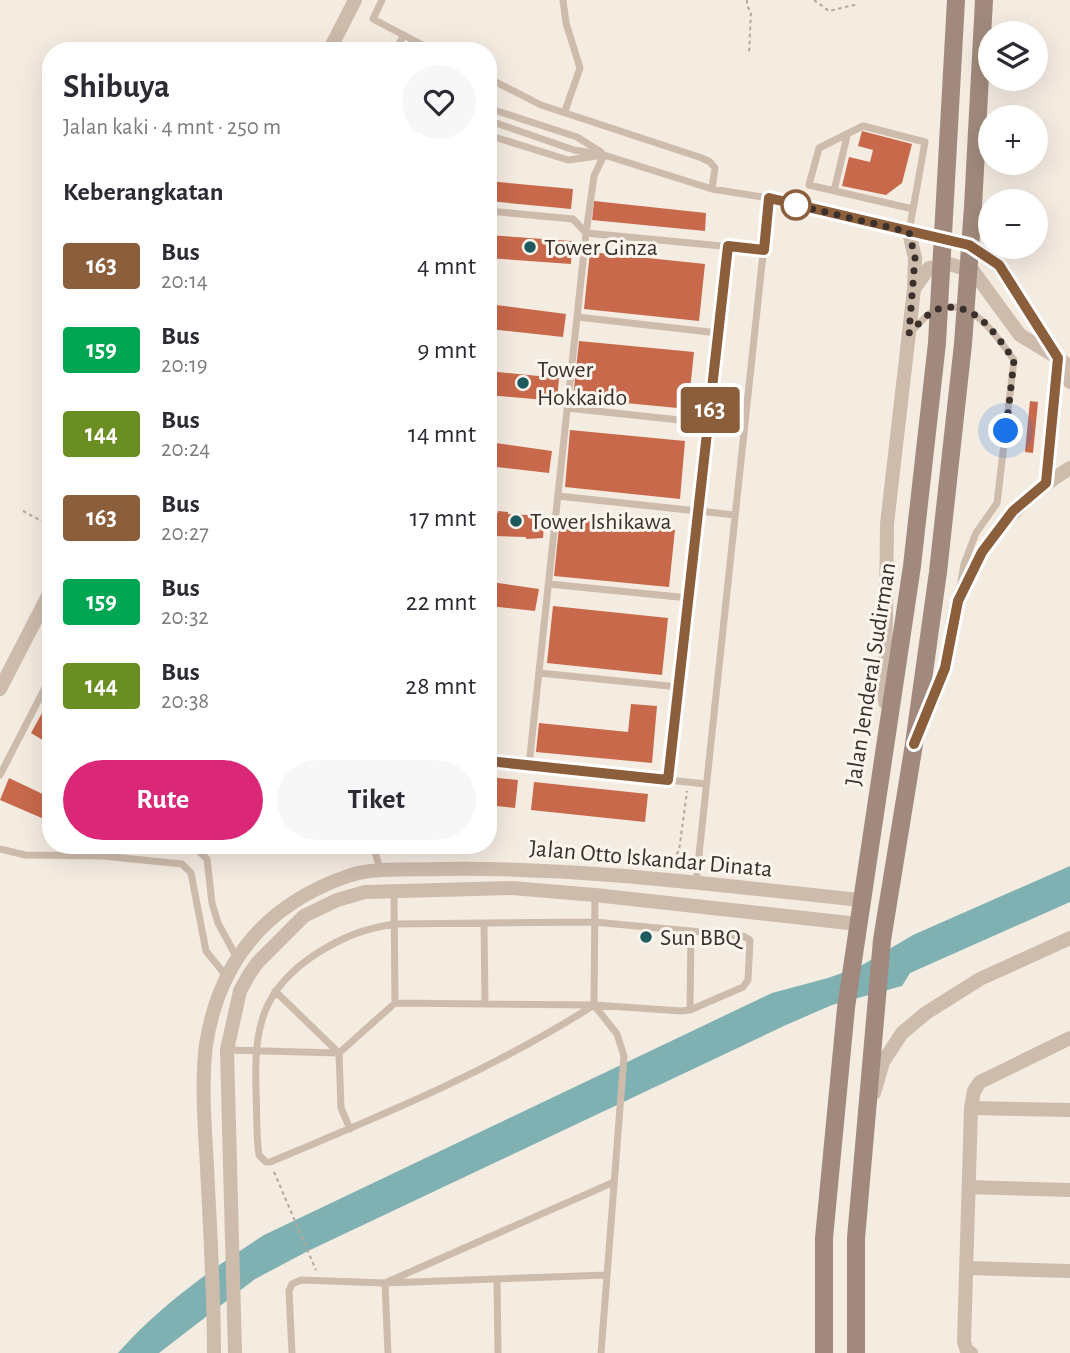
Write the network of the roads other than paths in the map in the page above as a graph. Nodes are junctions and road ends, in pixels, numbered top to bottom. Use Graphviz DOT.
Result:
graph roads {
  1 [pos="355,0"];
  2 [pos="383,0"];
  3 [pos="563,0"];
  4 [pos="984,0"];
  5 [pos="956,8"];
  6 [pos="404,36"];
  7 [pos="333,42"];
  8 [pos="400,42"];
  9 [pos="416,42"];
  10 [pos="497,83"];
  11 [pos="497,111"];
  12 [pos="565,111"];
  13 [pos="497,123"];
  14 [pos="847,136"];
  15 [pos="497,138"];
  16 [pos="604,155"];
  17 [pos="712,188"];
  18 [pos="834,191"];
  19 [pos="769,198"];
  20 [pos="913,209"];
  21 [pos="497,212"];
  22 [pos="909,232"];
  23 [pos="586,233"];
  24 [pos="728,246"];
  25 [pos="764,250"];
  26 [pos="914,289"];
  27 [pos="577,317"];
  28 [pos="718,333"];
  29 [pos="909,333"];
  30 [pos="1064,363"];
  31 [pos="1070,382"];
  32 [pos="567,408"];
  33 [pos="708,423"];
  34 [pos="1070,456"];
  35 [pos="1070,468"];
  36 [pos="1046,483"];
  37 [pos="558,496"];
  38 [pos="699,511"];
  39 [pos="735,515"];
  40 [pos="549,584"];
  41 [pos="689,598"];
  42 [pos="958,601"];
  43 [pos="42,607"];
  44 [pos="539,673"];
  45 [pos="679,687"];
  46 [pos="0,689"];
  47 [pos="42,693"];
  48 [pos="885,740"];
  49 [pos="914,744"];
  50 [pos="497,762"];
  51 [pos="529,765"];
  52 [pos="0,775"];
  53 [pos="668,780"];
  54 [pos="706,784"];
  55 [pos="0,849"];
  56 [pos="202,854"];
  57 [pos="376,854"];
  58 [pos="103,856"];
  59 [pos="380,872"];
  60 [pos="695,884"];
  61 [pos="394,891"];
  62 [pos="595,895"];
  63 [pos="840,898"];
  64 [pos="861,900"];
  65 [pos="594,922"];
  66 [pos="837,922"];
  67 [pos="394,924"];
  68 [pos="484,924"];
  69 [pos="858,924"];
  70 [pos="691,931"];
  71 [pos="1070,938"];
  72 [pos="237,958"];
  73 [pos="250,973"];
  74 [pos="227,977"];
  75 [pos="240,991"];
  76 [pos="275,991"];
  77 [pos="395,1003"];
  78 [pos="485,1004"];
  79 [pos="594,1005"];
  80 [pos="690,1010"];
  81 [pos="1070,1038"];
  82 [pos="227,1050"];
  83 [pos="255,1050"];
  84 [pos="340,1053"];
  85 [pos="971,1108"];
  86 [pos="1070,1110"];
  87 [pos="867,1117"];
  88 [pos="350,1129"];
  89 [pos="614,1182"];
  90 [pos="969,1187"];
  91 [pos="1070,1190"];
  92 [pos="967,1268"];
  93 [pos="1070,1271"];
  94 [pos="607,1275"];
  95 [pos="497,1279"];
  96 [pos="385,1283"];
  97 [pos="214,1353"];
  98 [pos="235,1353"];
  99 [pos="292,1353"];
  100 [pos="387,1353"];
  101 [pos="498,1353"];
  102 [pos="601,1353"];
  103 [pos="824,1353"];
  104 [pos="856,1353"];
  105 [pos="971,1353"];
  1 -- 7 [label="street"];
  2 -- 6 [label="lane"];
  3 -- 12 [label="lane"];
  4 -- 49 [label="main road, Jalan Jenderal Sudirman"];
  5 -- 48 [label="main road, Jalan Jenderal Sudirman"];
  6 -- 8 [label="lane"];
  6 -- 9 [label="lane"];
  10 -- 12 [label="lane"];
  11 -- 16 [label="lane"];
  12 -- 17 [label="lane"];
  13 -- 16 [label="lane"];
  14 -- 18 [label="lane"];
  14 -- 18 [label="lane"];
  14 -- 20 [label="lane"];
  15 -- 16 [label="lane"];
  16 -- 17 [label="lane"];
  16 -- 23 [label="lane"];
  17 -- 19 [label="lane"];
  18 -- 20 [label="lane"];
  19 -- 22 [label="lane"];
  19 -- 25 [label="lane"];
  20 -- 22 [label="lane"];
  21 -- 23 [label="lane"];
  22 -- 26 [label="street"];
  22 -- 30 [label="street"];
  23 -- 24 [label="lane"];
  23 -- 27 [label="lane"];
  24 -- 25 [label="lane"];
  24 -- 28 [label="lane"];
  25 -- 39 [label="lane"];
  26 -- 29 [label="street"];
  26 -- 30 [label="street"];
  27 -- 28 [label="lane"];
  27 -- 32 [label="lane"];
  28 -- 33 [label="lane"];
  29 -- 42 [label="lane"];
  29 -- 48 [label="street"];
  30 -- 31 [label="street"];
  30 -- 36 [label="lane"];
  32 -- 33 [label="lane"];
  32 -- 37 [label="lane"];
  33 -- 38 [label="lane"];
  34 -- 36 [label="street"];
  35 -- 36 [label="street"];
  36 -- 42 [label="street"];
  37 -- 38 [label="lane"];
  37 -- 40 [label="lane"];
  38 -- 39 [label="lane"];
  38 -- 41 [label="lane"];
  39 -- 54 [label="lane"];
  40 -- 41 [label="lane"];
  40 -- 44 [label="lane"];
  41 -- 45 [label="lane"];
  42 -- 49 [label="street"];
  43 -- 46 [label="street"];
  44 -- 45 [label="lane"];
  44 -- 51 [label="lane"];
  45 -- 53 [label="lane"];
  47 -- 52 [label="lane"];
  48 -- 64 [label="main road, Jalan Jenderal Sudirman"];
  49 -- 87 [label="main road, Jalan Jenderal Sudirman"];
  50 -- 51 [label="lane"];
  51 -- 53 [label="lane"];
  53 -- 54 [label="lane"];
  54 -- 60 [label="lane"];
  55 -- 58 [label="lane"];
  56 -- 72 [label="lane"];
  57 -- 59 [label="lane"];
  58 -- 74 [label="lane"];
  59 -- 60 [label="street, Jalan Otto Iskandar Dinata"];
  59 -- 72 [label="street, Jalan Otto Iskandar Dinata"];
  60 -- 63 [label="street, Jalan Otto Iskandar Dinata"];
  61 -- 62 [label="street, Jalan Otto Iskandar Dinata"];
  61 -- 67 [label="lane"];
  61 -- 73 [label="street, Jalan Otto Iskandar Dinata"];
  62 -- 65 [label="lane"];
  62 -- 66 [label="street, Jalan Otto Iskandar Dinata"];
  63 -- 64 [label="street, Jalan Otto Iskandar Dinata"];
  63 -- 66 [label="street"];
  64 -- 69 [label="main road, Jalan Jenderal Sudirman"];
  65 -- 68 [label="lane"];
  65 -- 70 [label="lane"];
  65 -- 79 [label="lane"];
  66 -- 69 [label="street, Jalan Otto Iskandar Dinata"];
  67 -- 68 [label="lane"];
  67 -- 76 [label="lane"];
  67 -- 77 [label="lane"];
  68 -- 78 [label="lane"];
  69 -- 103 [label="main road, Jalan Jenderal Sudirman"];
  70 -- 80 [label="lane"];
  70 -- 80 [label="lane"];
  71 -- 87 [label="street"];
  72 -- 73 [label="street"];
  72 -- 74 [label="street, Jalan Otto Iskandar Dinata"];
  73 -- 75 [label="street, Jalan Otto Iskandar Dinata"];
  74 -- 75 [label="street"];
  74 -- 97 [label="street, Jalan Otto Iskandar Dinata"];
  75 -- 82 [label="street, Jalan Otto Iskandar Dinata"];
  76 -- 83 [label="lane"];
  76 -- 84 [label="lane"];
  77 -- 78 [label="lane"];
  77 -- 84 [label="lane"];
  78 -- 79 [label="lane"];
  79 -- 80 [label="lane"];
  79 -- 88 [label="lane"];
  79 -- 89 [label="lane"];
  81 -- 85 [label="street"];
  82 -- 83 [label="lane"];
  82 -- 98 [label="street, Jalan Otto Iskandar Dinata"];
  83 -- 84 [label="lane"];
  83 -- 88 [label="lane"];
  84 -- 88 [label="lane"];
  85 -- 86 [label="street"];
  85 -- 90 [label="street"];
  87 -- 104 [label="main road, Jalan Jenderal Sudirman"];
  89 -- 94 [label="lane"];
  89 -- 96 [label="lane"];
  90 -- 91 [label="street"];
  90 -- 92 [label="street"];
  92 -- 93 [label="street"];
  92 -- 105 [label="street"];
  94 -- 95 [label="lane"];
  94 -- 102 [label="lane"];
  95 -- 96 [label="lane"];
  95 -- 101 [label="lane"];
  96 -- 99 [label="lane"];
  96 -- 100 [label="lane"];
}
